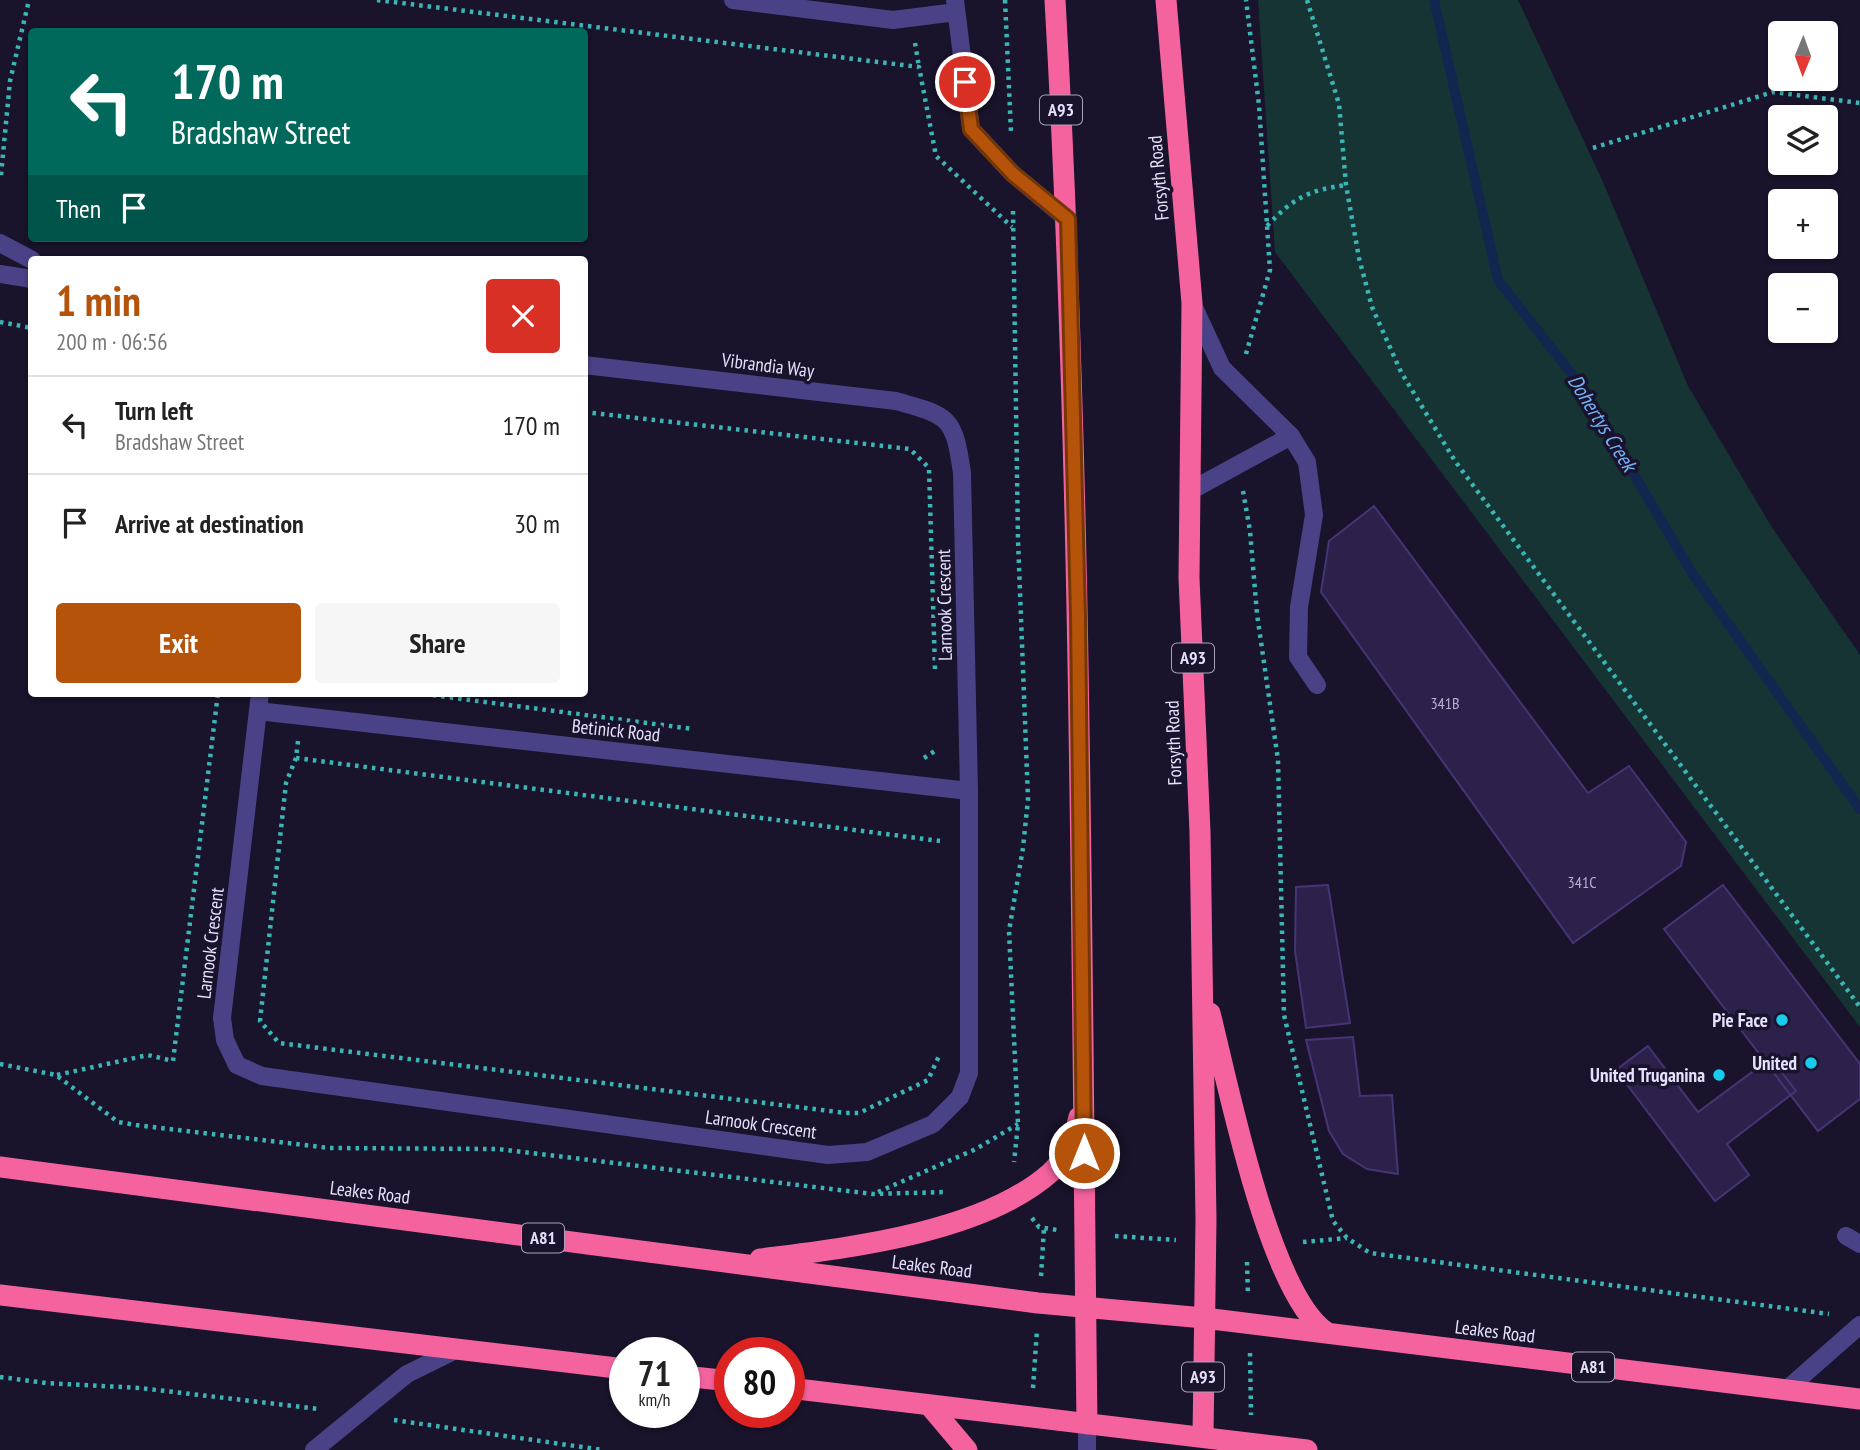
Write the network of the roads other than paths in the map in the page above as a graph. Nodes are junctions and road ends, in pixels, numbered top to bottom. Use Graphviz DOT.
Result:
graph roads {
  1 [pos="733,0"];
  2 [pos="1055,0"];
  3 [pos="1166,0"];
  4 [pos="956,6"];
  5 [pos="1068,219"];
  6 [pos="0,243"];
  7 [pos="28,258"];
  8 [pos="0,274"];
  9 [pos="28,278"];
  10 [pos="1192,303"];
  11 [pos="588,365"];
  12 [pos="944,418"];
  13 [pos="1291,436"];
  14 [pos="1190,491"];
  15 [pos="1317,685"];
  16 [pos="259,702"];
  17 [pos="968,791"];
  18 [pos="1201,980"];
  19 [pos="1084,1099"];
  20 [pos="0,1167"];
  21 [pos="730,1263"];
  22 [pos="0,1295"];
  23 [pos="1086,1308"];
  24 [pos="1204,1318"];
  25 [pos="1860,1325"];
  26 [pos="1326,1332"];
  27 [pos="458,1349"];
  28 [pos="609,1367"];
  29 [pos="805,1390"];
  30 [pos="1785,1391"];
  31 [pos="1860,1399"];
  32 [pos="929,1405"];
  33 [pos="1087,1424"];
  34 [pos="1203,1443"];
  35 [pos="314,1450"];
  36 [pos="967,1450"];
  37 [pos="1087,1450"];
  38 [pos="1307,1450"];
  1 -- 4 [label="street"];
  2 -- 5 [label="highway, A93"];
  3 -- 10 [label="highway, Forsyth Road / A93"];
  4 -- 5 [label="street"];
  5 -- 19 [label="highway, A93"];
  6 -- 7 [label="street"];
  8 -- 9 [label="street"];
  10 -- 13 [label="street"];
  10 -- 14 [label="highway, Forsyth Road / A93"];
  11 -- 12 [label="street, Vibrandia Way"];
  12 -- 17 [label="street, Larnook Crescent"];
  13 -- 14 [label="street"];
  13 -- 15 [label="street"];
  14 -- 18 [label="highway, Forsyth Road / A93"];
  16 -- 17 [label="street, Betinick Road"];
  16 -- 17 [label="street, Larnook Crescent"];
  18 -- 24 [label="highway, Forsyth Road / A93"];
  18 -- 26 [label="highway"];
  19 -- 21 [label="highway"];
  19 -- 23 [label="highway, A93"];
  20 -- 21 [label="highway, Leakes Road / A81"];
  21 -- 23 [label="highway, Leakes Road / A81"];
  22 -- 27 [label="highway"];
  23 -- 24 [label="highway, Leakes Road / A81"];
  23 -- 33 [label="highway, A93"];
  24 -- 26 [label="highway, Leakes Road / A81"];
  24 -- 34 [label="highway, A93"];
  25 -- 30 [label="street"];
  26 -- 30 [label="highway, Leakes Road / A81"];
  27 -- 28 [label="highway"];
  27 -- 35 [label="street"];
  29 -- 32 [label="highway"];
  30 -- 31 [label="highway, Leakes Road / A81"];
  32 -- 33 [label="highway"];
  32 -- 36 [label="highway"];
  33 -- 34 [label="highway"];
  33 -- 37 [label="street"];
  34 -- 38 [label="highway"];
}
